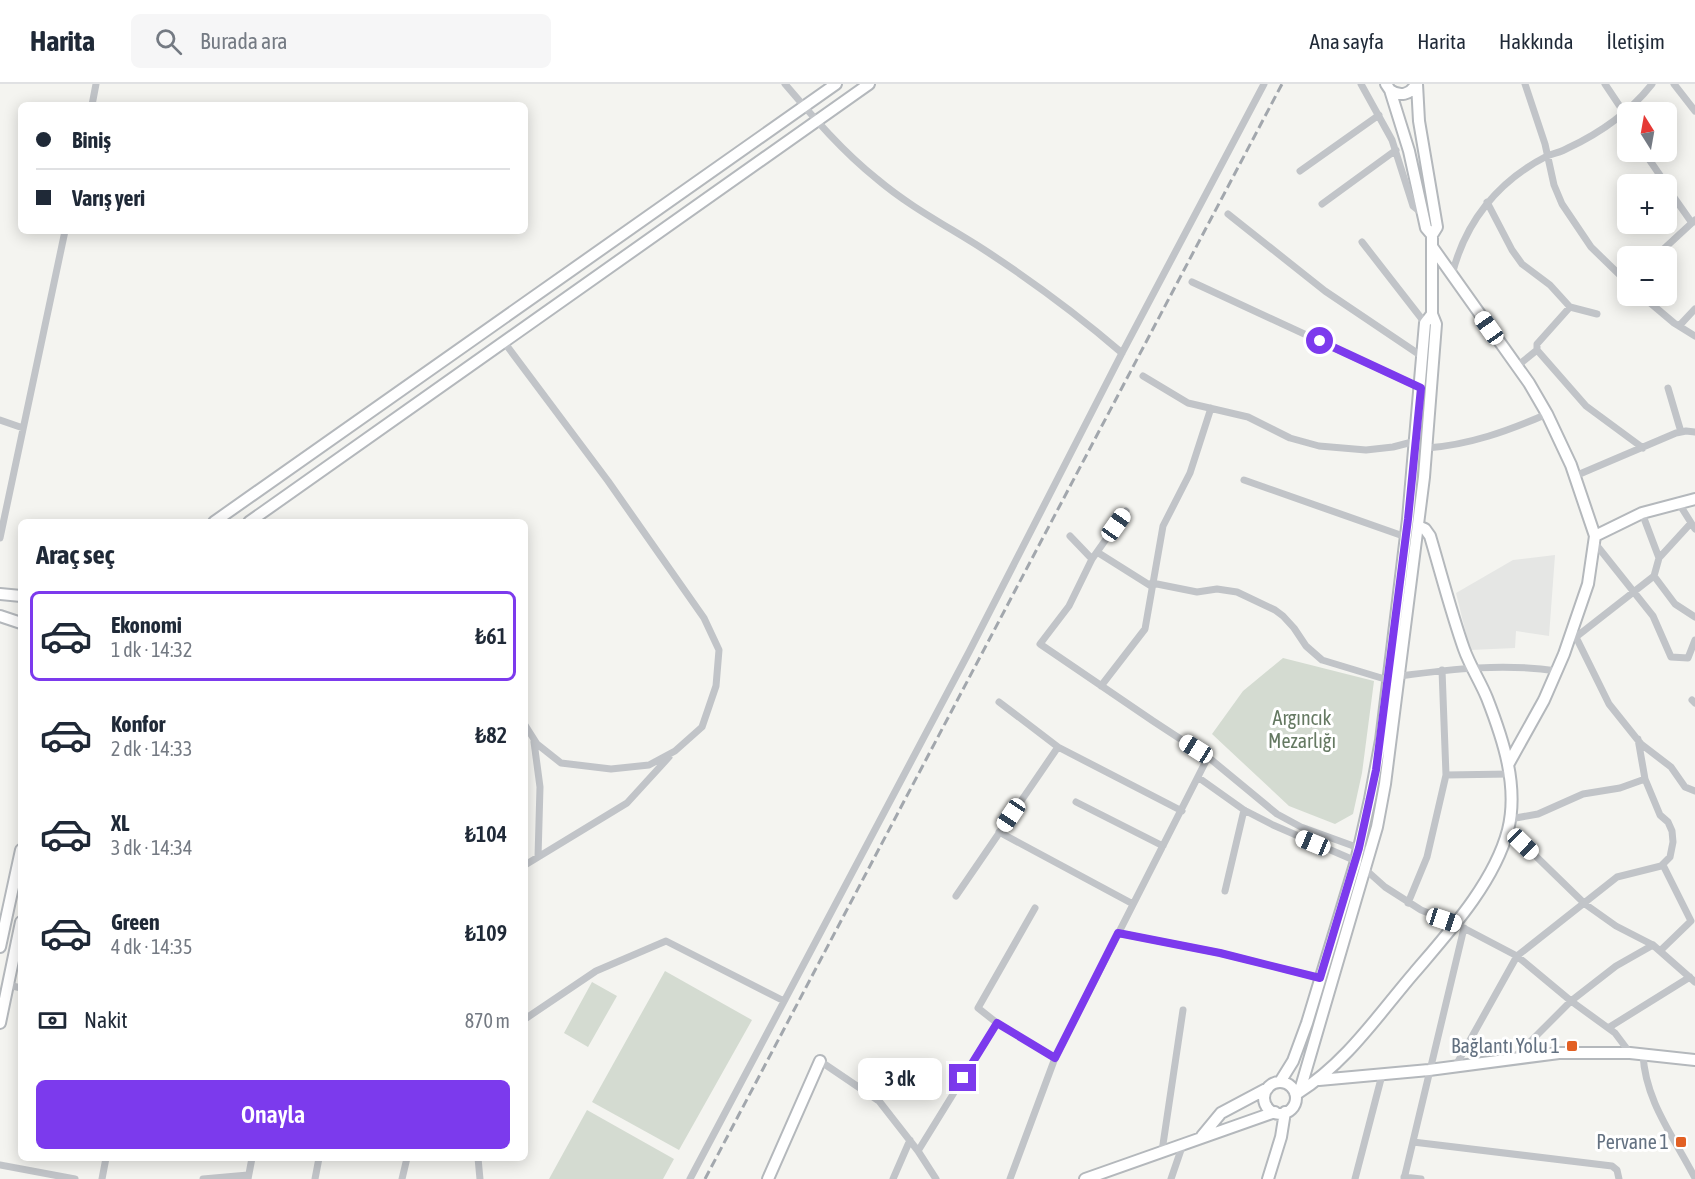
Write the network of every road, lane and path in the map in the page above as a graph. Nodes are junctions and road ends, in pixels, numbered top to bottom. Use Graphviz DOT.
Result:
graph roads {
  1 [pos="96,84"];
  2 [pos="785,84"];
  3 [pos="836,84"];
  4 [pos="869,84"];
  5 [pos="1264,84"];
  6 [pos="1361,84"];
  7 [pos="1416,84"];
  8 [pos="1525,84"];
  9 [pos="1605,84"];
  10 [pos="1652,84"];
  11 [pos="1674,84"];
  12 [pos="1388,87"];
  13 [pos="93,102"];
  14 [pos="1635,102"];
  15 [pos="1617,106"];
  16 [pos="804,107"];
  17 [pos="1695,111"];
  18 [pos="1379,115"];
  19 [pos="1617,118"];
  20 [pos="816,121"];
  21 [pos="1396,150"];
  22 [pos="1548,155"];
  23 [pos="1300,171"];
  24 [pos="1677,200"];
  25 [pos="1487,202"];
  26 [pos="1322,204"];
  27 [pos="1423,213"];
  28 [pos="1228,214"];
  29 [pos="1693,222"];
  30 [pos="64,234"];
  31 [pos="1432,235"];
  32 [pos="1362,242"];
  33 [pos="1667,246"];
  34 [pos="1433,248"];
  35 [pos="1617,273"];
  36 [pos="1452,275"];
  37 [pos="1192,282"];
  38 [pos="1656,306"];
  39 [pos="1570,307"];
  40 [pos="1695,309"];
  41 [pos="1597,314"];
  42 [pos="1429,318"];
  43 [pos="1679,326"];
  44 [pos="1695,336"];
  45 [pos="504,342"];
  46 [pos="1537,350"];
  47 [pos="1122,353"];
  48 [pos="1423,357"];
  49 [pos="1516,367"];
  50 [pos="1143,376"];
  51 [pos="1421,388"];
  52 [pos="1668,388"];
  53 [pos="1211,408"];
  54 [pos="1547,414"];
  55 [pos="0,420"];
  56 [pos="23,428"];
  57 [pos="1681,432"];
  58 [pos="1695,432"];
  59 [pos="1416,441"];
  60 [pos="1643,447"];
  61 [pos="1427,448"];
  62 [pos="1575,477"];
  63 [pos="1244,480"];
  64 [pos="1695,499"];
  65 [pos="1678,502"];
  66 [pos="1126,511"];
  67 [pos="1642,513"];
  68 [pos="218,519"];
  69 [pos="253,519"];
  70 [pos="1418,526"];
  71 [pos="1693,526"];
  72 [pos="1070,536"];
  73 [pos="1406,537"];
  74 [pos="0,538"];
  75 [pos="1594,539"];
  76 [pos="1097,552"];
  77 [pos="1659,558"];
  78 [pos="1092,559"];
  79 [pos="1654,576"];
  80 [pos="1152,584"];
  81 [pos="1635,591"];
  82 [pos="0,594"];
  83 [pos="18,596"];
  84 [pos="0,616"];
  85 [pos="1695,617"];
  86 [pos="18,622"];
  87 [pos="1574,633"];
  88 [pos="1695,640"];
  89 [pos="1472,667"];
  90 [pos="1442,670"];
  91 [pos="1557,671"];
  92 [pos="1400,676"];
  93 [pos="1388,680"];
  94 [pos="1101,686"];
  95 [pos="999,702"];
  96 [pos="528,730"];
  97 [pos="534,739"];
  98 [pos="1638,739"];
  99 [pos="1058,747"];
  100 [pos="675,751"];
  101 [pos="1208,757"];
  102 [pos="1509,768"];
  103 [pos="1446,775"];
  104 [pos="1199,778"];
  105 [pos="1645,779"];
  106 [pos="1695,792"];
  107 [pos="1076,802"];
  108 [pos="1244,810"];
  109 [pos="1182,811"];
  110 [pos="1509,824"];
  111 [pos="999,832"];
  112 [pos="1163,846"];
  113 [pos="1364,850"];
  114 [pos="538,857"];
  115 [pos="1356,861"];
  116 [pos="18,864"];
  117 [pos="528,864"];
  118 [pos="1663,865"];
  119 [pos="1365,869"];
  120 [pos="1225,891"];
  121 [pos="956,896"];
  122 [pos="1408,903"];
  123 [pos="1585,903"];
  124 [pos="1133,904"];
  125 [pos="1035,908"];
  126 [pos="1460,926"];
  127 [pos="1118,933"];
  128 [pos="18,937"];
  129 [pos="1653,945"];
  130 [pos="0,947"];
  131 [pos="1660,951"];
  132 [pos="1517,956"];
  133 [pos="1320,978"];
  134 [pos="1693,979"];
  135 [pos="8,985"];
  136 [pos="18,987"];
  137 [pos="784,1001"];
  138 [pos="1571,1001"];
  139 [pos="1183,1010"];
  140 [pos="528,1017"];
  141 [pos="0,1023"];
  142 [pos="997,1023"];
  143 [pos="1608,1028"];
  144 [pos="1630,1053"];
  145 [pos="1643,1054"];
  146 [pos="1055,1058"];
  147 [pos="1514,1058"];
  148 [pos="1695,1060"];
  149 [pos="820,1061"];
  150 [pos="1455,1067"];
  151 [pos="1429,1070"];
  152 [pos="1382,1075"];
  153 [pos="1319,1080"];
  154 [pos="1280,1082"];
  155 [pos="1268,1088"];
  156 [pos="1295,1094"];
  157 [pos="1280,1112"];
  158 [pos="1201,1137"];
  159 [pos="910,1140"];
  160 [pos="1413,1142"];
  161 [pos="1183,1143"];
  162 [pos="918,1151"];
  163 [pos="1162,1151"];
  164 [pos="105,1161"];
  165 [pos="251,1161"];
  166 [pos="318,1161"];
  167 [pos="406,1161"];
  168 [pos="478,1161"];
  169 [pos="0,1166"];
  170 [pos="248,1177"];
  171 [pos="1404,1178"];
  172 [pos="1695,1178"];
  173 [pos="75,1179"];
  174 [pos="102,1179"];
  175 [pos="204,1179"];
  176 [pos="315,1179"];
  177 [pos="402,1179"];
  178 [pos="480,1179"];
  179 [pos="690,1179"];
  180 [pos="768,1179"];
  181 [pos="893,1179"];
  182 [pos="936,1179"];
  183 [pos="1010,1179"];
  184 [pos="1085,1179"];
  185 [pos="1171,1179"];
  186 [pos="1268,1179"];
  187 [pos="1354,1179"];
  188 [pos="1420,1179"];
  189 [pos="1619,1179"];
  1 -- 13 [label="street"];
  2 -- 16 [label="street"];
  3 -- 16 [label="street"];
  4 -- 20 [label="street"];
  5 -- 47 [label="street"];
  6 -- 18 [label="street"];
  7 -- 12 [label="street"];
  7 -- 31 [label="street"];
  8 -- 22 [label="street"];
  9 -- 15 [label="street"];
  10 -- 14 [label="street"];
  11 -- 17 [label="street"];
  12 -- 27 [label="street"];
  16 -- 20 [label="street"];
  16 -- 68 [label="street"];
  18 -- 21 [label="street"];
  18 -- 23 [label="street"];
  19 -- 22 [label="street"];
  20 -- 45 [label="street"];
  20 -- 47 [label="street"];
  21 -- 26 [label="street"];
  21 -- 27 [label="street"];
  22 -- 25 [label="street"];
  22 -- 35 [label="street"];
  24 -- 29 [label="street"];
  25 -- 36 [label="street"];
  25 -- 39 [label="street"];
  27 -- 31 [label="street"];
  28 -- 48 [label="street"];
  29 -- 33 [label="street"];
  30 -- 56 [label="street"];
  31 -- 34 [label="street"];
  32 -- 42 [label="street"];
  34 -- 36 [label="street"];
  34 -- 42 [label="street"];
  36 -- 49 [label="street"];
  37 -- 51 [label="street"];
  38 -- 43 [label="street"];
  39 -- 41 [label="street"];
  39 -- 46 [label="street"];
  40 -- 43 [label="street"];
  42 -- 48 [label="street"];
  42 -- 61 [label="street"];
  43 -- 44 [label="street"];
  45 -- 69 [label="street"];
  45 -- 100 [label="street"];
  46 -- 49 [label="street"];
  46 -- 60 [label="street"];
  47 -- 137 [label="street"];
  48 -- 51 [label="street"];
  49 -- 54 [label="street"];
  50 -- 53 [label="street"];
  51 -- 59 [label="street"];
  52 -- 57 [label="street"];
  53 -- 59 [label="street"];
  53 -- 80 [label="street"];
  54 -- 61 [label="street"];
  54 -- 62 [label="street"];
  55 -- 56 [label="street"];
  56 -- 74 [label="street"];
  57 -- 58 [label="street"];
  57 -- 60 [label="street"];
  59 -- 73 [label="street"];
  60 -- 62 [label="street"];
  61 -- 70 [label="street"];
  62 -- 75 [label="street"];
  63 -- 73 [label="street"];
  64 -- 65 [label="street"];
  65 -- 67 [label="street"];
  65 -- 71 [label="street"];
  66 -- 76 [label="street"];
  67 -- 75 [label="street"];
  67 -- 77 [label="street"];
  70 -- 89 [label="street"];
  70 -- 92 [label="street"];
  71 -- 77 [label="street"];
  72 -- 78 [label="street"];
  73 -- 93 [label="street"];
  75 -- 81 [label="street"];
  75 -- 87 [label="street"];
  76 -- 78 [label="street"];
  76 -- 80 [label="street"];
  77 -- 79 [label="street"];
  78 -- 94 [label="street"];
  79 -- 81 [label="street"];
  79 -- 85 [label="street"];
  80 -- 93 [label="street"];
  80 -- 94 [label="street"];
  81 -- 87 [label="street"];
  81 -- 88 [label="street"];
  82 -- 83 [label="street"];
  84 -- 86 [label="street"];
  87 -- 91 [label="street"];
  87 -- 98 [label="street"];
  89 -- 90 [label="street"];
  89 -- 91 [label="street"];
  89 -- 102 [label="street"];
  90 -- 92 [label="street"];
  90 -- 103 [label="street"];
  91 -- 102 [label="street"];
  92 -- 113 [label="street"];
  93 -- 113 [label="street"];
  94 -- 101 [label="street"];
  95 -- 99 [label="street"];
  96 -- 97 [label="street"];
  97 -- 100 [label="street"];
  97 -- 114 [label="street"];
  98 -- 105 [label="street"];
  98 -- 106 [label="street"];
  99 -- 109 [label="street"];
  99 -- 111 [label="street"];
  100 -- 114 [label="street"];
  101 -- 104 [label="street"];
  101 -- 113 [label="street"];
  102 -- 103 [label="street"];
  102 -- 110 [label="street"];
  103 -- 122 [label="street"];
  104 -- 108 [label="street"];
  104 -- 109 [label="street"];
  105 -- 110 [label="street"];
  105 -- 118 [label="street"];
  107 -- 112 [label="street"];
  108 -- 115 [label="street"];
  108 -- 120 [label="street"];
  109 -- 112 [label="street"];
  110 -- 123 [label="street"];
  110 -- 126 [label="street"];
  111 -- 121 [label="street"];
  111 -- 124 [label="street"];
  112 -- 124 [label="street"];
  113 -- 115 [label="street"];
  113 -- 119 [label="street"];
  114 -- 117 [label="street"];
  115 -- 119 [label="street"];
  115 -- 133 [label="street"];
  116 -- 130 [label="street"];
  118 -- 123 [label="street"];
  118 -- 131 [label="street"];
  119 -- 122 [label="street"];
  119 -- 156 [label="street"];
  122 -- 126 [label="street"];
  123 -- 129 [label="street"];
  123 -- 132 [label="street"];
  124 -- 127 [label="street"];
  125 -- 142 [label="street"];
  126 -- 132 [label="street"];
  126 -- 151 [label="street"];
  126 -- 153 [label="street"];
  127 -- 133 [label="street"];
  127 -- 146 [label="street"];
  128 -- 135 [label="street"];
  129 -- 131 [label="street"];
  129 -- 138 [label="street"];
  131 -- 134 [label="street"];
  132 -- 138 [label="street"];
  132 -- 150 [label="street"];
  133 -- 154 [label="street"];
  134 -- 143 [label="street"];
  135 -- 136 [label="street"];
  135 -- 141 [label="street"];
  137 -- 140 [label="street"];
  137 -- 179 [label="street"];
  138 -- 143 [label="street"];
  138 -- 147 [label="street"];
  139 -- 163 [label="street"];
  142 -- 146 [label="street"];
  142 -- 162 [label="street"];
  143 -- 144 [label="street"];
  144 -- 145 [label="street"];
  144 -- 147 [label="street"];
  145 -- 148 [label="street"];
  145 -- 172 [label="street"];
  146 -- 183 [label="street"];
  147 -- 150 [label="street"];
  149 -- 159 [label="street"];
  149 -- 180 [label="street"];
  150 -- 151 [label="street"];
  151 -- 152 [label="street"];
  151 -- 160 [label="street"];
  152 -- 153 [label="street"];
  152 -- 187 [label="street"];
  153 -- 156 [label="street"];
  154 -- 155 [label="street"];
  154 -- 156 [label="street"];
  155 -- 157 [label="street"];
  155 -- 158 [label="street"];
  156 -- 157 [label="street"];
  157 -- 158 [label="street"];
  157 -- 186 [label="street"];
  158 -- 161 [label="street"];
  159 -- 162 [label="street"];
  159 -- 181 [label="street"];
  160 -- 171 [label="street"];
  160 -- 189 [label="street"];
  161 -- 163 [label="street"];
  161 -- 185 [label="street"];
  162 -- 182 [label="street"];
  163 -- 184 [label="street"];
  164 -- 174 [label="street"];
  165 -- 170 [label="street"];
  166 -- 176 [label="street"];
  167 -- 177 [label="street"];
  168 -- 178 [label="street"];
  169 -- 173 [label="street"];
  170 -- 175 [label="street"];
  171 -- 188 [label="street"];
}
